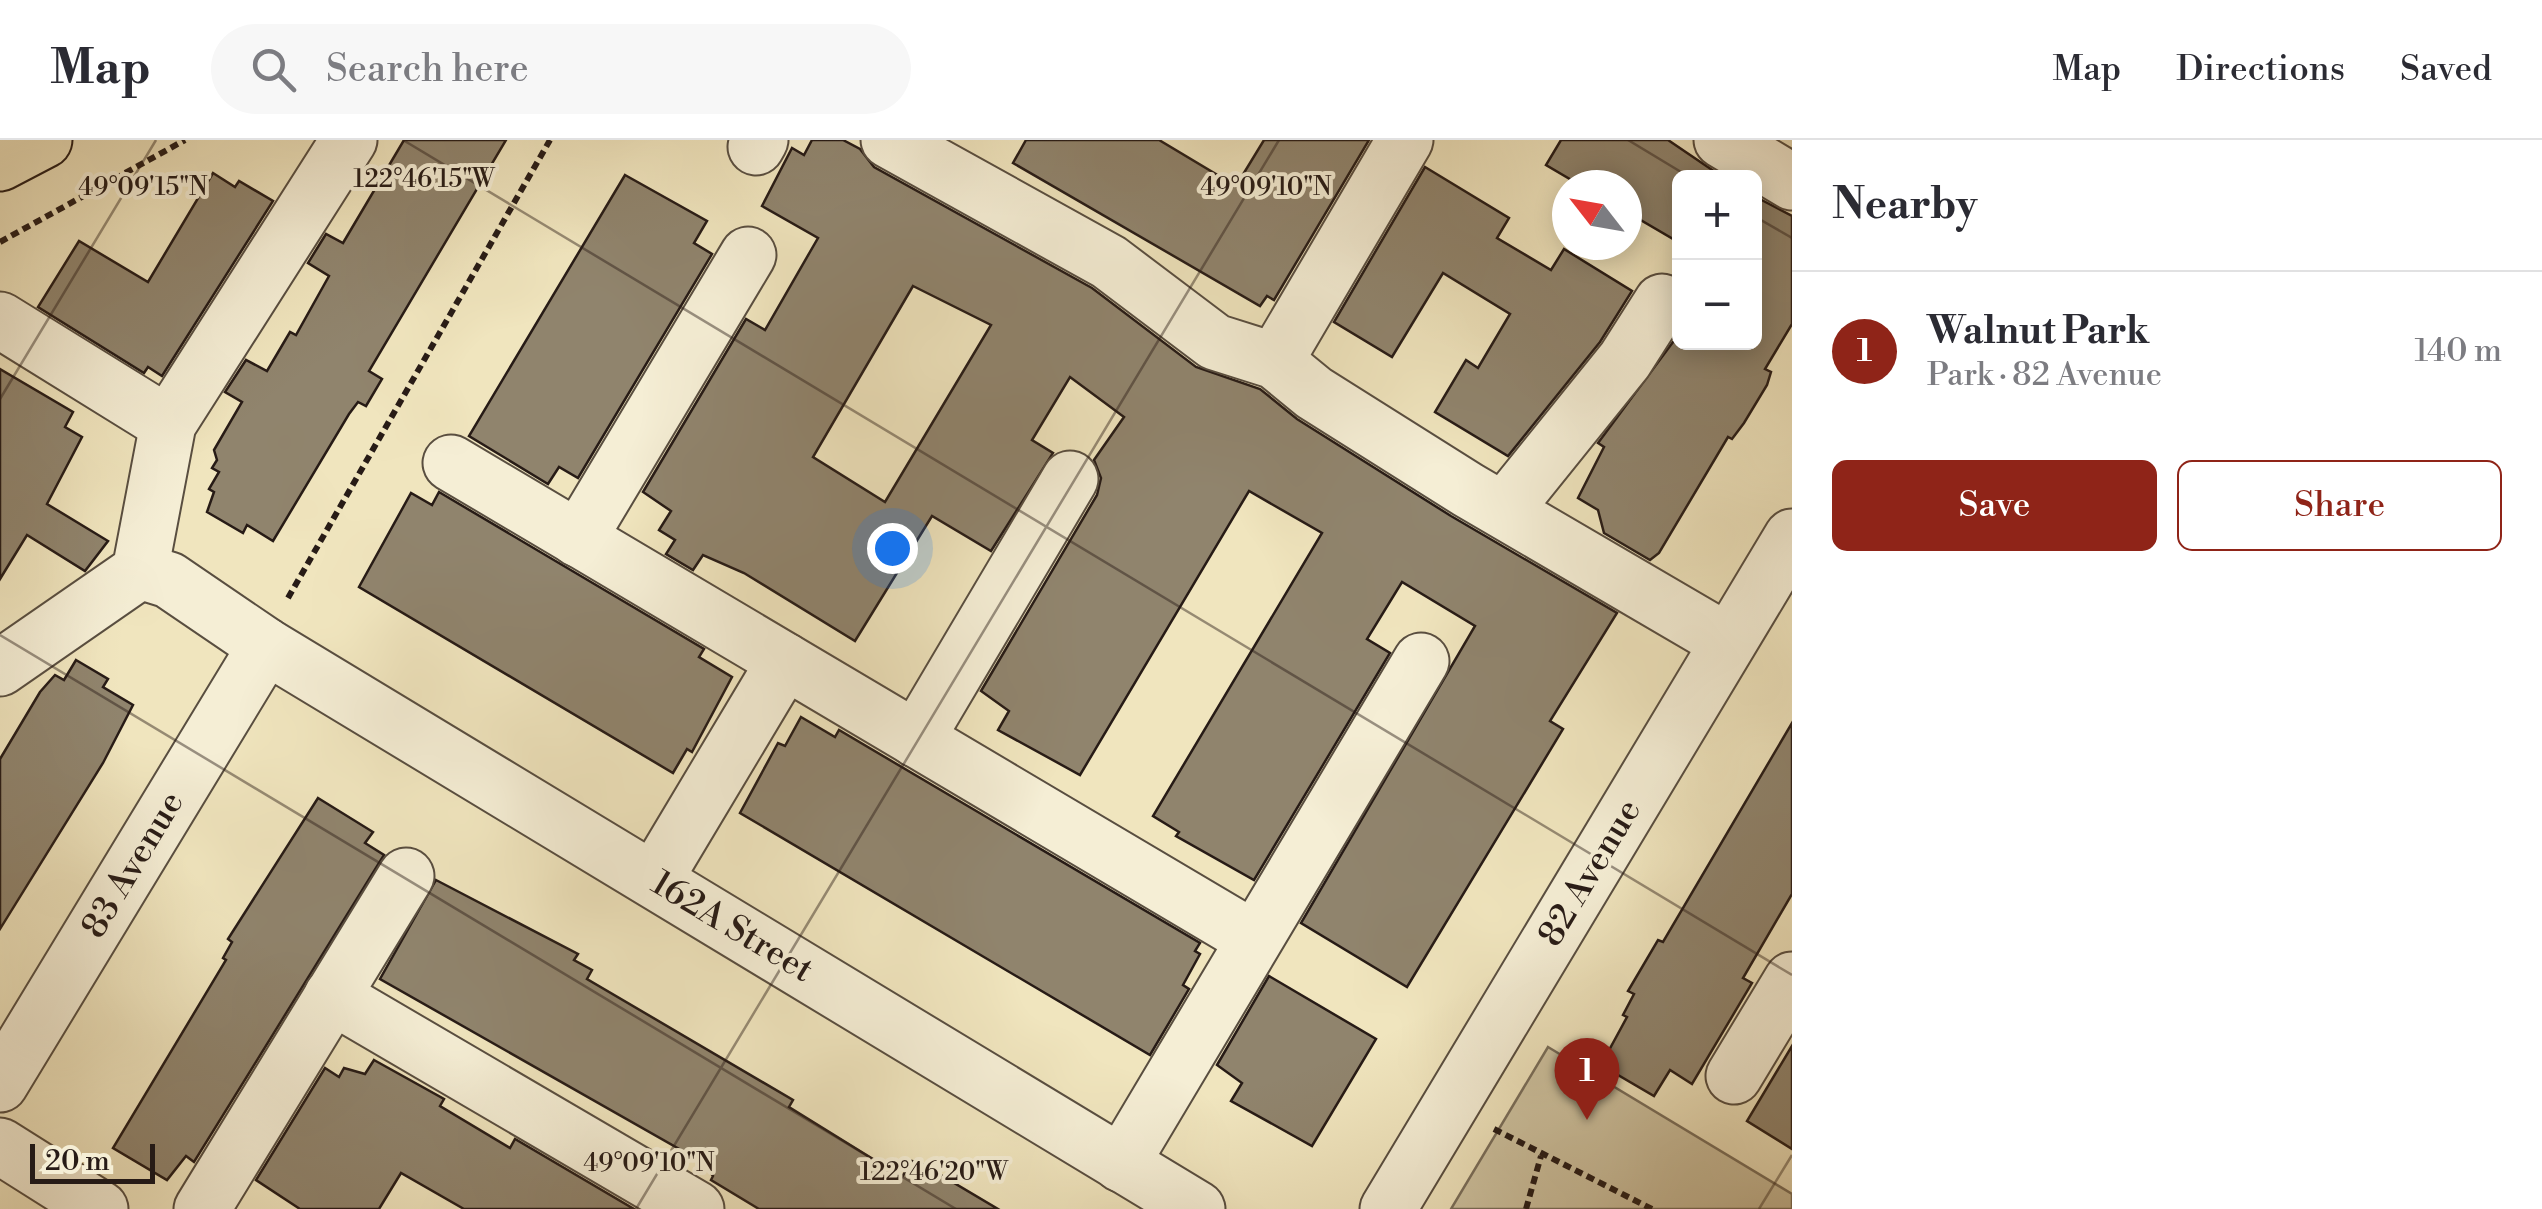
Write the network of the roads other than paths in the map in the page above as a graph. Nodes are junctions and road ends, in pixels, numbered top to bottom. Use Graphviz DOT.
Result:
graph roads {
  1 [pos="44,140"];
  2 [pos="349,140"];
  3 [pos="889,140"];
  4 [pos="1405,140"];
  5 [pos="0,163"];
  6 [pos="748,255"];
  7 [pos="1662,302"];
  8 [pos="0,320"];
  9 [pos="1275,361"];
  10 [pos="168,424"];
  11 [pos="451,463"];
  12 [pos="1070,479"];
  13 [pos="1506,509"];
  14 [pos="1792,537"];
  15 [pos="578,539"];
  16 [pos="127,580"];
  17 [pos="268,639"];
  18 [pos="1728,642"];
  19 [pos="785,660"];
  20 [pos="1420,661"];
  21 [pos="0,668"];
  22 [pos="916,739"];
  23 [pos="406,876"];
  24 [pos="654,880"];
  25 [pos="1254,939"];
  26 [pos="1792,980"];
  27 [pos="332,996"];
  28 [pos="1734,1076"];
  29 [pos="0,1084"];
  30 [pos="0,1146"];
  31 [pos="1121,1164"];
  32 [pos="100,1209"];
  33 [pos="202,1209"];
  34 [pos="696,1209"];
  35 [pos="1197,1209"];
  36 [pos="1388,1209"];
  1 -- 5 [label="main road"];
  2 -- 10 [label="street"];
  3 -- 9 [label="street"];
  4 -- 9 [label="street"];
  6 -- 15 [label="street"];
  7 -- 13 [label="street"];
  8 -- 10 [label="street"];
  9 -- 13 [label="street"];
  10 -- 16 [label="street"];
  11 -- 15 [label="street"];
  12 -- 22 [label="street"];
  13 -- 18 [label="street"];
  14 -- 18 [label="street, 82 Avenue"];
  15 -- 19 [label="street"];
  16 -- 17 [label="street, 162A Street"];
  16 -- 21 [label="street"];
  17 -- 24 [label="street, 162A Street"];
  17 -- 29 [label="street, 83 Avenue"];
  18 -- 36 [label="street, 82 Avenue"];
  19 -- 22 [label="street"];
  19 -- 24 [label="street"];
  20 -- 25 [label="street"];
  22 -- 25 [label="street"];
  23 -- 27 [label="street"];
  24 -- 31 [label="street, 162A Street"];
  25 -- 31 [label="street"];
  26 -- 28 [label="street"];
  27 -- 33 [label="street"];
  27 -- 34 [label="street"];
  30 -- 32 [label="street"];
  31 -- 35 [label="street, 162A Street"];
}
